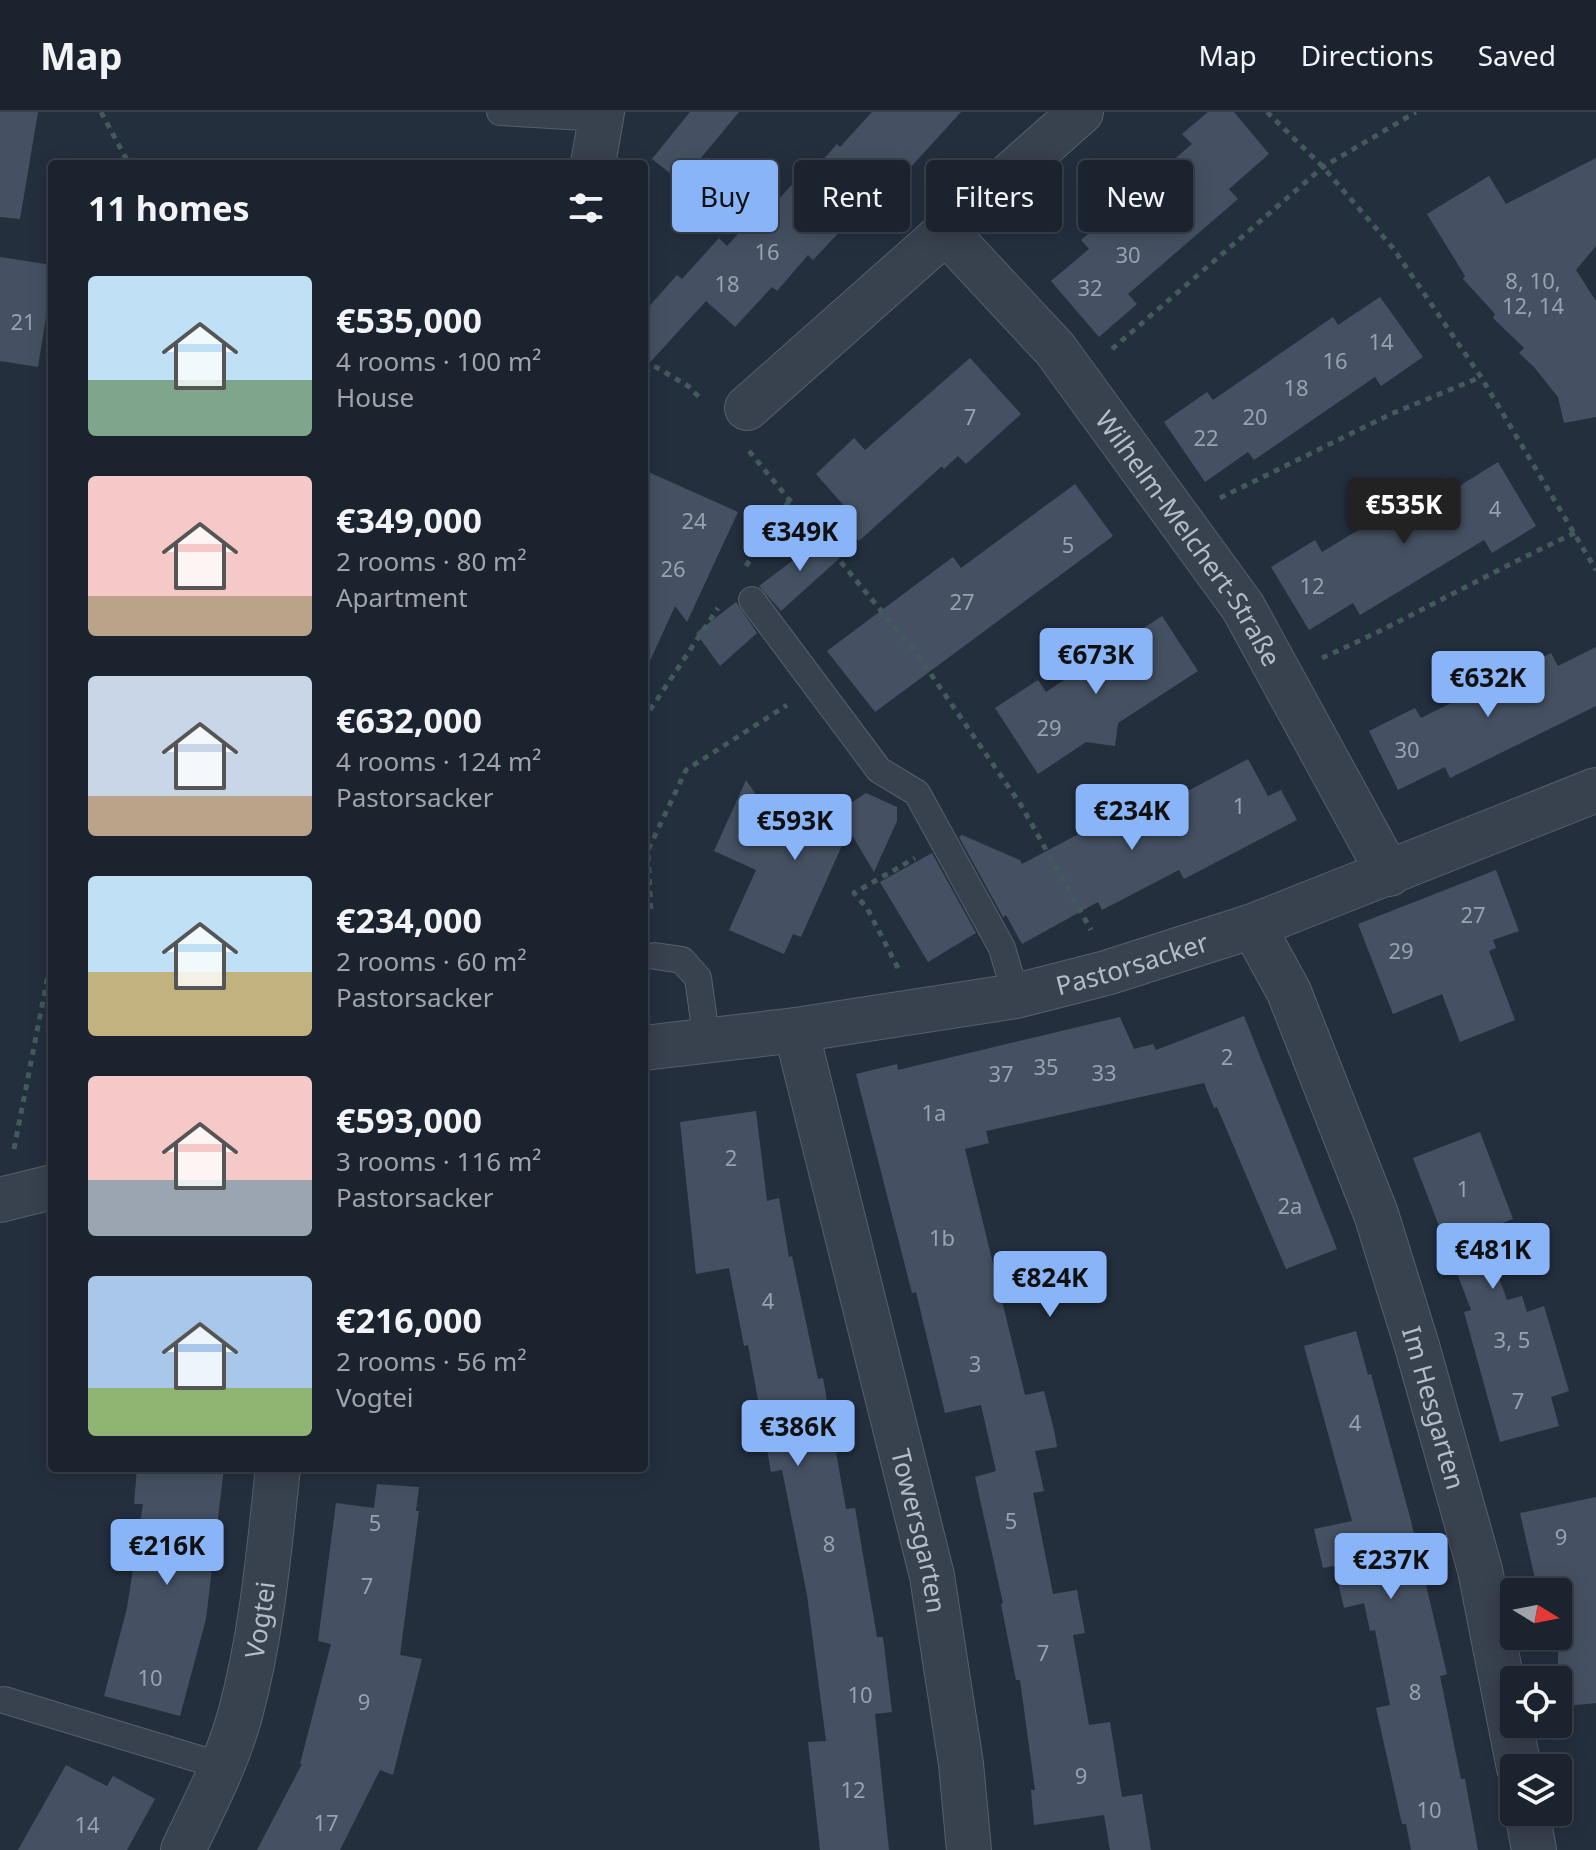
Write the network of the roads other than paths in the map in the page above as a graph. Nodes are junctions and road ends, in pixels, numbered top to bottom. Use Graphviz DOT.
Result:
graph roads {
  1 [pos="500,112"];
  2 [pos="1081,112"];
  3 [pos="602,115"];
  4 [pos="594,160"];
  5 [pos="1027,160"];
  6 [pos="946,232"];
  7 [pos="734,421"];
  8 [pos="752,600"];
  9 [pos="1596,790"];
  10 [pos="1389,874"];
  11 [pos="1253,926"];
  12 [pos="655,956"];
  13 [pos="1016,996"];
  14 [pos="796,1030"];
  15 [pos="707,1042"];
  16 [pos="648,1048"];
  17 [pos="278,1472"];
  18 [pos="4,1700"];
  19 [pos="1516,1754"];
  20 [pos="222,1766"];
  21 [pos="1530,1826"];
  22 [pos="183,1850"];
  23 [pos="969,1850"];
  24 [pos="1534,1850"];
  1 -- 3 [label="lane"];
  2 -- 5 [label="street"];
  3 -- 4 [label="street"];
  6 -- 7 [label="street"];
  6 -- 10 [label="street, Wilhelm-Melchert-Straße"];
  8 -- 13 [label="lane"];
  9 -- 10 [label="street, Pastorsacker"];
  10 -- 11 [label="street, Pastorsacker"];
  11 -- 13 [label="street, Pastorsacker"];
  11 -- 19 [label="street, Im Hesgarten"];
  12 -- 15 [label="lane"];
  13 -- 14 [label="street, Pastorsacker"];
  14 -- 15 [label="street, Pastorsacker"];
  14 -- 23 [label="street, Towersgarten"];
  15 -- 16 [label="street, Pastorsacker"];
  17 -- 20 [label="street, Vogtei"];
  18 -- 20 [label="lane"];
  20 -- 22 [label="street, Vogtei"];
  21 -- 24 [label="street"];
}
